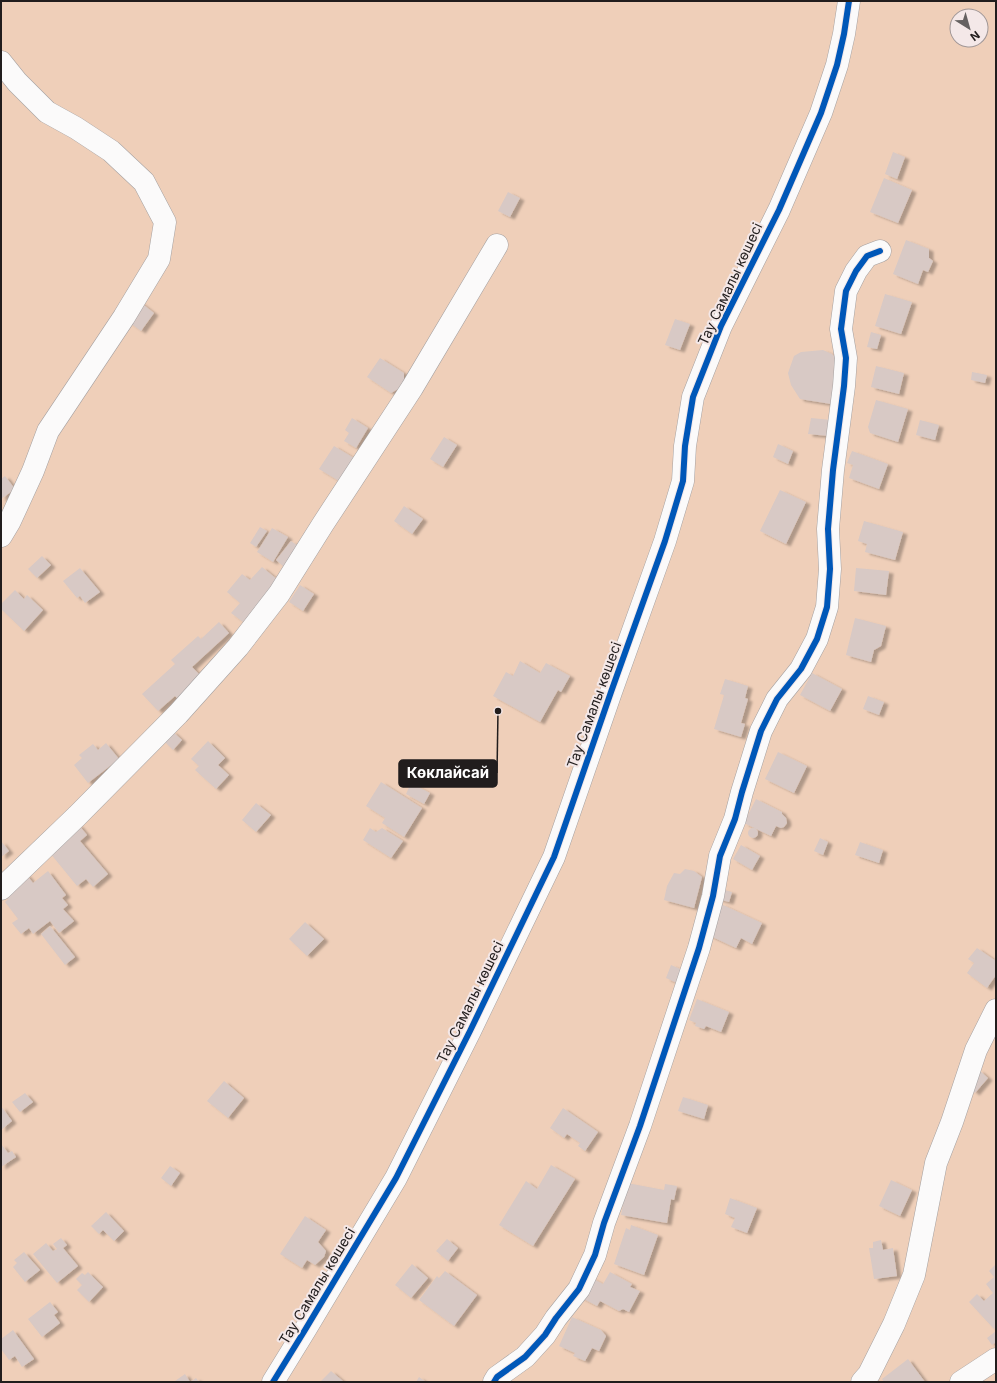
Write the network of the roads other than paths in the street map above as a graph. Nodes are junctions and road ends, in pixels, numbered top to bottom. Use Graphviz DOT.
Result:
graph roads {
  1 [pos="849,1"];
  2 [pos="1,62"];
  3 [pos="497,245"];
  4 [pos="880,251"];
  5 [pos="1,536"];
  6 [pos="1,889"];
  7 [pos="996,1010"];
  8 [pos="996,1359"];
  9 [pos="273,1382"];
  10 [pos="494,1382"];
  11 [pos="862,1382"];
  12 [pos="961,1382"];
  1 -- 9 [label="street, Тау Самалы көшесі"];
  2 -- 5 [label="street"];
  3 -- 6 [label="street"];
  4 -- 10 [label="street"];
  7 -- 11 [label="street"];
  8 -- 12 [label="street"];
}
